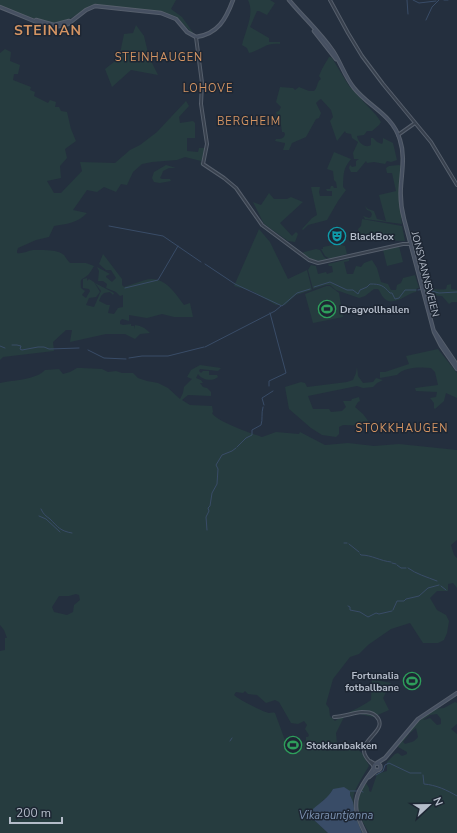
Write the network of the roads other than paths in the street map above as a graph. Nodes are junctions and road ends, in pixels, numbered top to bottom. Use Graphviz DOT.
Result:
graph roads {
  1 [pos="233,0"];
  2 [pos="289,0"];
  3 [pos="330,0"];
  4 [pos="0,7"];
  5 [pos="196,37"];
  6 [pos="415,122"];
  7 [pos="398,134"];
  8 [pos="457,185"];
  9 [pos="410,243"];
  10 [pos="434,330"];
  11 [pos="457,365"];
  12 [pos="457,369"];
  13 [pos="457,693"];
  14 [pos="334,717"];
  15 [pos="385,758"];
  16 [pos="380,765"];
  17 [pos="376,766"];
  18 [pos="365,833"];
  1 -- 5 [label="main road"];
  2 -- 7 [label="main road, JONSVANNSVEIEN"];
  3 -- 6 [label="street"];
  4 -- 5 [label="main road"];
  5 -- 9 [label="street"];
  6 -- 7 [label="street"];
  6 -- 8 [label="street"];
  7 -- 9 [label="main road, JONSVANNSVEIEN"];
  9 -- 10 [label="main road, JONSVANNSVEIEN"];
  10 -- 11 [label="main road, JONSVANNSVEIEN"];
  10 -- 12 [label="main road, JONSVANNSVEIEN"];
  13 -- 15 [label="main road"];
  14 -- 17 [label="street"];
  15 -- 16 [label="main road"];
  15 -- 17 [label="main road"];
  16 -- 17 [label="main road"];
  16 -- 17 [label="main road"];
  17 -- 18 [label="main road"];
}
